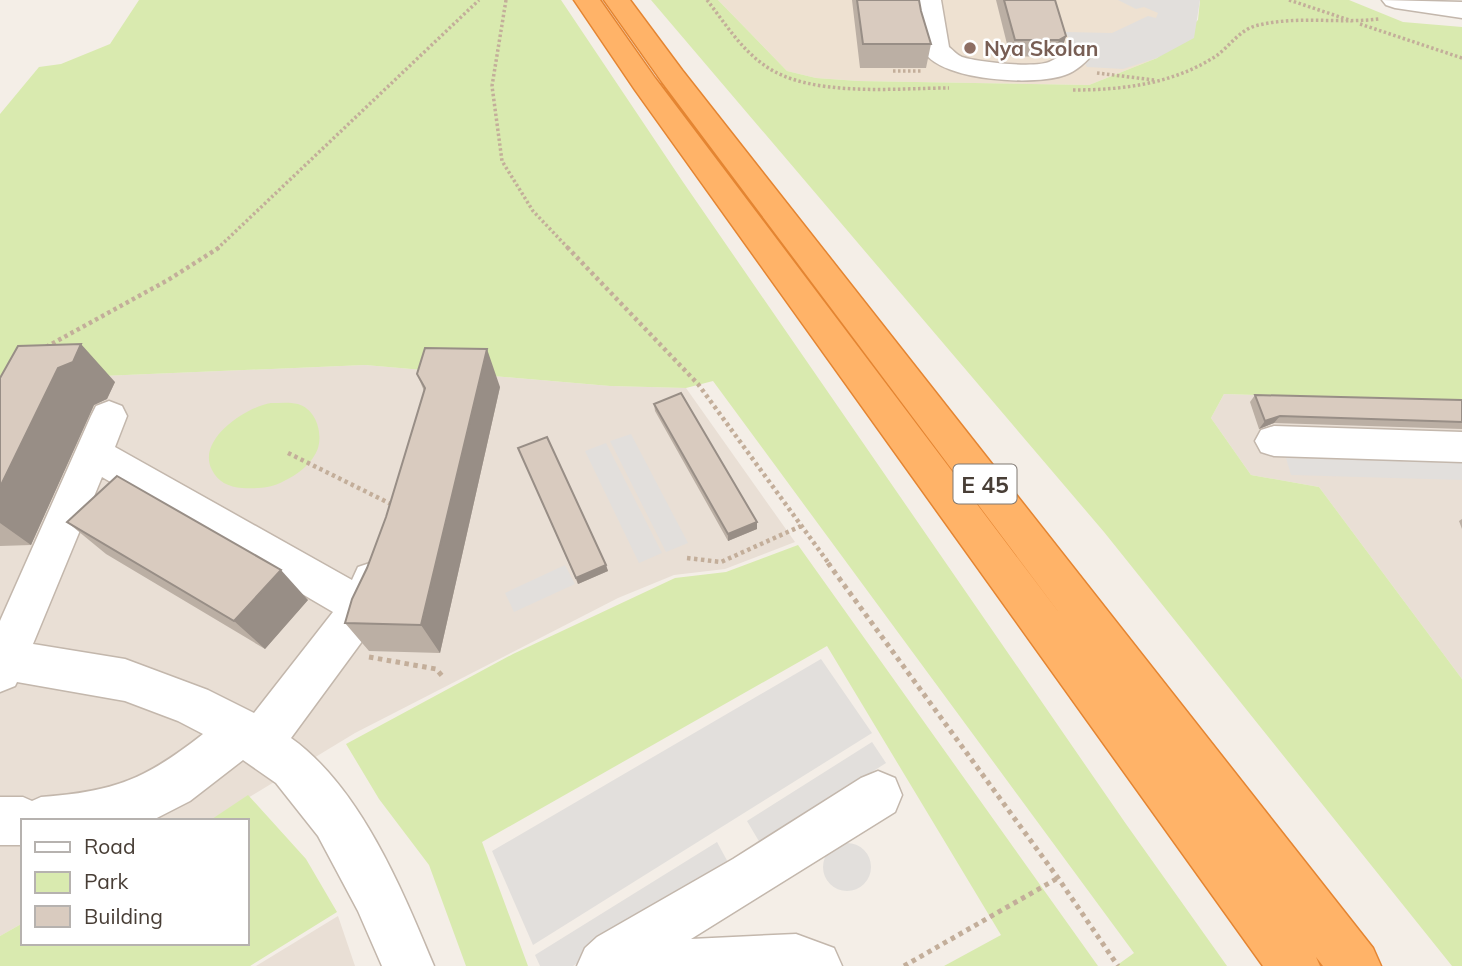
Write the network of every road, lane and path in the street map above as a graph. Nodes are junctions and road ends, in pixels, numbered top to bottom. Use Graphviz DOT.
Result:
graph roads {
  1 [pos="479,0"];
  2 [pos="506,0"];
  3 [pos="587,0"];
  4 [pos="617,0"];
  5 [pos="928,0"];
  6 [pos="1289,0"];
  7 [pos="1395,0"];
  8 [pos="1462,10"];
  9 [pos="1082,52"];
  10 [pos="1462,58"];
  11 [pos="1058,68"];
  12 [pos="1157,81"];
  13 [pos="46,347"];
  14 [pos="109,416"];
  15 [pos="1274,441"];
  16 [pos="1462,447"];
  17 [pos="93,453"];
  18 [pos="288,453"];
  19 [pos="396,506"];
  20 [pos="801,526"];
  21 [pos="687,558"];
  22 [pos="362,607"];
  23 [pos="334,647"];
  24 [pos="2,663"];
  25 [pos="444,678"];
  26 [pos="250,737"];
  27 [pos="878,795"];
  28 [pos="85,819"];
  29 [pos="0,821"];
  30 [pos="21,821"];
  31 [pos="1058,878"];
  32 [pos="408,966"];
  33 [pos="603,966"];
  34 [pos="671,966"];
  35 [pos="816,966"];
  36 [pos="904,966"];
  37 [pos="1118,966"];
  38 [pos="1294,966"];
  39 [pos="1354,966"];
  1 -- 13 [label="path"];
  2 -- 20 [label="path"];
  3 -- 38 [label="highway, E 45"];
  4 -- 39 [label="highway, E 45"];
  5 -- 11 [label="street"];
  6 -- 10 [label="path"];
  7 -- 8 [label="street"];
  9 -- 11 [label="street"];
  11 -- 12 [label="path"];
  14 -- 17 [label="street"];
  15 -- 16 [label="street"];
  17 -- 22 [label="street"];
  17 -- 24 [label="street"];
  18 -- 19 [label="path"];
  19 -- 22 [label="street"];
  20 -- 21 [label="path"];
  20 -- 31 [label="path"];
  22 -- 23 [label="street"];
  23 -- 25 [label="path"];
  23 -- 26 [label="street"];
  24 -- 26 [label="street"];
  26 -- 28 [label="street"];
  26 -- 32 [label="street"];
  27 -- 33 [label="street"];
  29 -- 30 [label="street"];
  31 -- 36 [label="path"];
  31 -- 37 [label="path"];
  34 -- 35 [label="street"];
}
